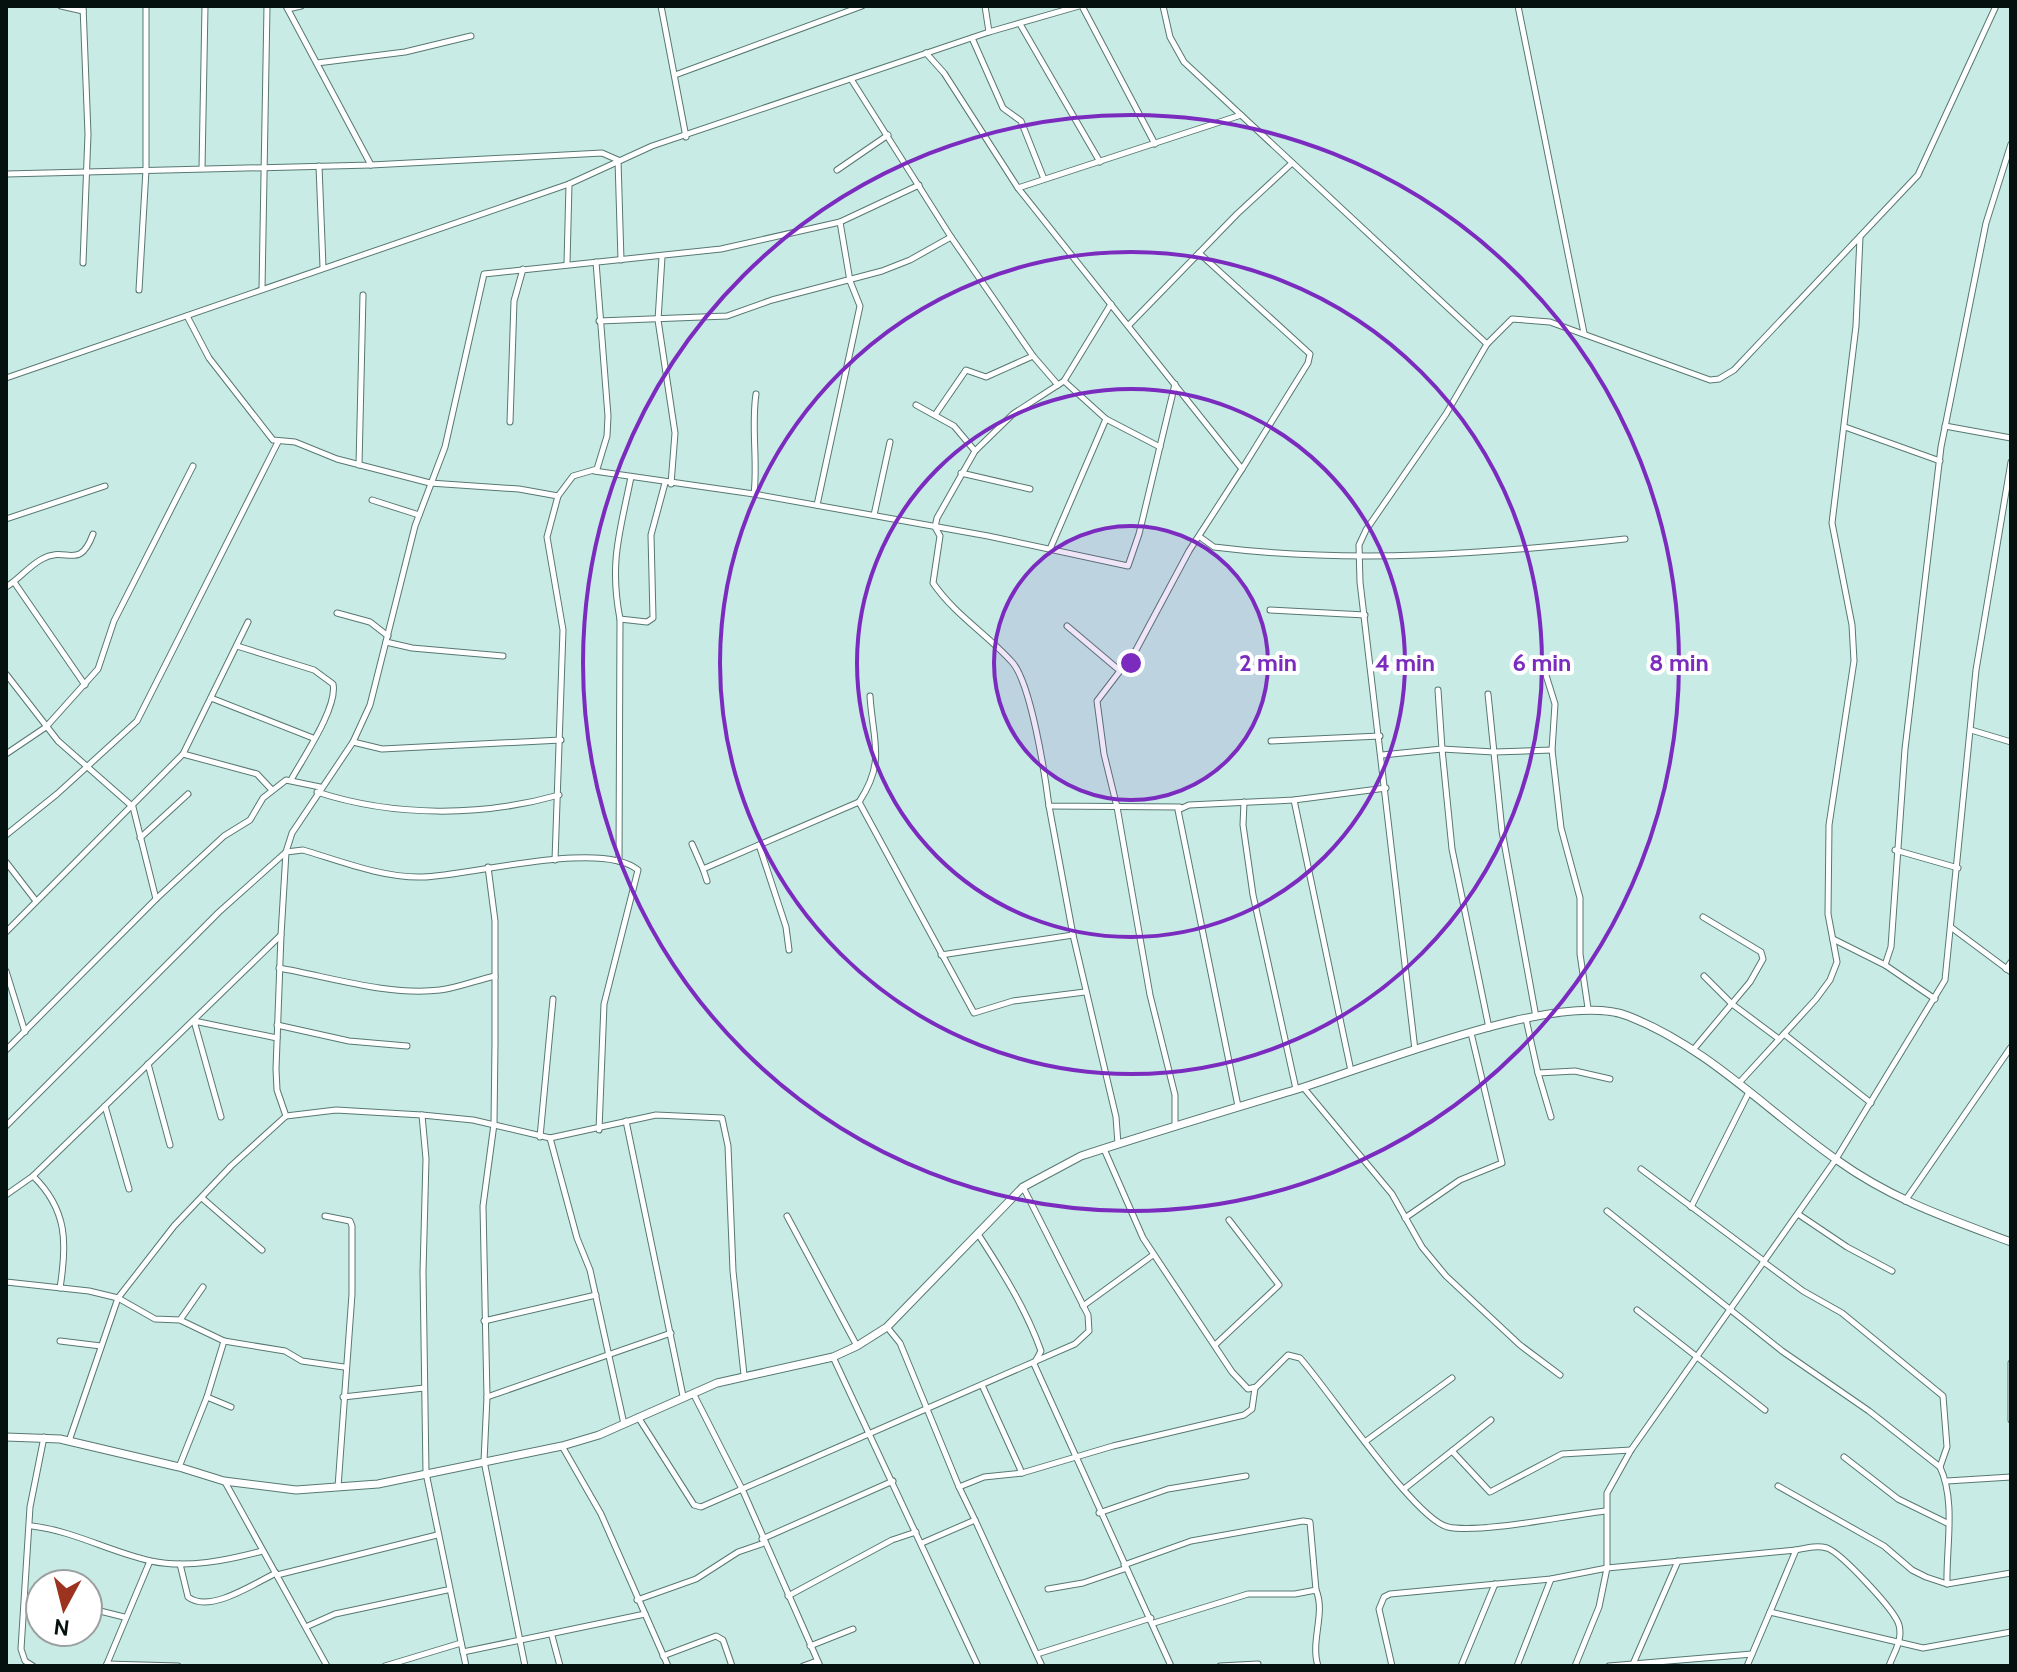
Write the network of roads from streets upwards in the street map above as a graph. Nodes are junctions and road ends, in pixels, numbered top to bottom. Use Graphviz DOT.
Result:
graph roads {
  1 [pos="61,6"];
  2 [pos="146,6"];
  3 [pos="205,6"];
  4 [pos="267,6"];
  5 [pos="301,6"];
  6 [pos="661,6"];
  7 [pos="862,6"];
  8 [pos="985,6"];
  9 [pos="1080,6"];
  10 [pos="1163,6"];
  11 [pos="1518,6"];
  12 [pos="1996,6"];
  13 [pos="287,7"];
  14 [pos="83,8"];
  15 [pos="1020,24"];
  16 [pos="989,32"];
  17 [pos="471,36"];
  18 [pos="972,38"];
  19 [pos="926,53"];
  20 [pos="317,63"];
  21 [pos="675,75"];
  22 [pos="851,79"];
  23 [pos="1241,115"];
  24 [pos="888,135"];
  25 [pos="686,137"];
  26 [pos="1155,144"];
  27 [pos="2011,144"];
  28 [pos="618,160"];
  29 [pos="1100,162"];
  30 [pos="1292,163"];
  31 [pos="371,165"];
  32 [pos="319,166"];
  33 [pos="202,168"];
  34 [pos="262,168"];
  35 [pos="146,170"];
  36 [pos="837,170"];
  37 [pos="87,172"];
  38 [pos="6,174"];
  39 [pos="1044,179"];
  40 [pos="569,184"];
  41 [pos="919,185"];
  42 [pos="1018,188"];
  43 [pos="840,222"];
  44 [pos="1860,236"];
  45 [pos="951,237"];
  46 [pos="1199,253"];
  47 [pos="662,257"];
  48 [pos="621,260"];
  49 [pos="596,262"];
  50 [pos="83,263"];
  51 [pos="567,264"];
  52 [pos="323,267"];
  53 [pos="523,269"];
  54 [pos="850,281"];
  55 [pos="262,289"];
  56 [pos="139,290"];
  57 [pos="363,295"];
  58 [pos="1111,304"];
  59 [pos="187,316"];
  60 [pos="658,320"];
  61 [pos="599,321"];
  62 [pos="1129,325"];
  63 [pos="1584,333"];
  64 [pos="1487,344"];
  65 [pos="1033,356"];
  66 [pos="6,378"];
  67 [pos="1061,383"];
  68 [pos="1175,383"];
  69 [pos="756,394"];
  70 [pos="916,405"];
  71 [pos="935,415"];
  72 [pos="1106,419"];
  73 [pos="510,422"];
  74 [pos="1945,426"];
  75 [pos="1845,427"];
  76 [pos="2011,438"];
  77 [pos="278,442"];
  78 [pos="890,442"];
  79 [pos="1160,447"];
  80 [pos="975,451"];
  81 [pos="1940,461"];
  82 [pos="2011,462"];
  83 [pos="359,465"];
  84 [pos="193,466"];
  85 [pos="1242,469"];
  86 [pos="594,471"];
  87 [pos="961,473"];
  88 [pos="631,477"];
  89 [pos="430,483"];
  90 [pos="668,483"];
  91 [pos="105,486"];
  92 [pos="1030,489"];
  93 [pos="754,494"];
  94 [pos="558,496"];
  95 [pos="372,500"];
  96 [pos="817,505"];
  97 [pos="419,515"];
  98 [pos="874,515"];
  99 [pos="2001,516"];
  100 [pos="2011,517"];
  101 [pos="6,519"];
  102 [pos="935,527"];
  103 [pos="93,534"];
  104 [pos="1200,537"];
  105 [pos="1625,539"];
  106 [pos="1050,549"];
  107 [pos="1358,557"];
  108 [pos="14,582"];
  109 [pos="6,587"];
  110 [pos="1270,610"];
  111 [pos="337,613"];
  112 [pos="1365,615"];
  113 [pos="620,619"];
  114 [pos="248,622"];
  115 [pos="1067,626"];
  116 [pos="387,639"];
  117 [pos="237,646"];
  118 [pos="503,656"];
  119 [pos="1119,670"];
  120 [pos="1545,672"];
  121 [pos="7,679"];
  122 [pos="85,685"];
  123 [pos="1438,690"];
  124 [pos="1488,694"];
  125 [pos="870,696"];
  126 [pos="211,698"];
  127 [pos="46,727"];
  128 [pos="1971,730"];
  129 [pos="1380,736"];
  130 [pos="313,738"];
  131 [pos="561,740"];
  132 [pos="1271,741"];
  133 [pos="353,742"];
  134 [pos="2011,742"];
  135 [pos="1442,749"];
  136 [pos="1552,750"];
  137 [pos="1494,752"];
  138 [pos="6,754"];
  139 [pos="183,754"];
  140 [pos="1382,755"];
  141 [pos="89,765"];
  142 [pos="291,780"];
  143 [pos="1386,788"];
  144 [pos="319,789"];
  145 [pos="272,790"];
  146 [pos="188,794"];
  147 [pos="559,795"];
  148 [pos="1294,800"];
  149 [pos="859,802"];
  150 [pos="1244,802"];
  151 [pos="1049,806"];
  152 [pos="133,807"];
  153 [pos="1117,807"];
  154 [pos="1180,807"];
  155 [pos="6,835"];
  156 [pos="140,838"];
  157 [pos="692,844"];
  158 [pos="759,845"];
  159 [pos="1895,850"];
  160 [pos="286,852"];
  161 [pos="555,860"];
  162 [pos="619,861"];
  163 [pos="6,862"];
  164 [pos="488,867"];
  165 [pos="1958,868"];
  166 [pos="703,869"];
  167 [pos="707,881"];
  168 [pos="156,899"];
  169 [pos="36,901"];
  170 [pos="1703,917"];
  171 [pos="1952,928"];
  172 [pos="6,932"];
  173 [pos="281,935"];
  174 [pos="1073,935"];
  175 [pos="1832,939"];
  176 [pos="789,950"];
  177 [pos="941,955"];
  178 [pos="2011,962"];
  179 [pos="1885,965"];
  180 [pos="279,968"];
  181 [pos="2009,971"];
  182 [pos="7,974"];
  183 [pos="495,976"];
  184 [pos="1704,976"];
  185 [pos="1085,992"];
  186 [pos="553,999"];
  187 [pos="1935,999"];
  188 [pos="1732,1004"];
  189 [pos="1588,1008"];
  190 [pos="1536,1018"];
  191 [pos="1526,1019"];
  192 [pos="194,1021"];
  193 [pos="277,1025"];
  194 [pos="1489,1028"];
  195 [pos="25,1032"];
  196 [pos="1471,1033"];
  197 [pos="1781,1036"];
  198 [pos="277,1038"];
  199 [pos="407,1046"];
  200 [pos="2011,1047"];
  201 [pos="6,1050"];
  202 [pos="1692,1050"];
  203 [pos="1415,1051"];
  204 [pos="148,1064"];
  205 [pos="1351,1071"];
  206 [pos="1538,1073"];
  207 [pos="1610,1079"];
  208 [pos="1739,1083"];
  209 [pos="1300,1088"];
  210 [pos="1749,1092"];
  211 [pos="1871,1103"];
  212 [pos="105,1106"];
  213 [pos="1238,1106"];
  214 [pos="422,1115"];
  215 [pos="286,1116"];
  216 [pos="221,1117"];
  217 [pos="1551,1117"];
  218 [pos="626,1121"];
  219 [pos="494,1124"];
  220 [pos="1175,1125"];
  221 [pos="6,1126"];
  222 [pos="599,1130"];
  223 [pos="540,1137"];
  224 [pos="550,1138"];
  225 [pos="1118,1144"];
  226 [pos="170,1145"];
  227 [pos="1104,1149"];
  228 [pos="1836,1159"];
  229 [pos="1641,1169"];
  230 [pos="33,1176"];
  231 [pos="1023,1187"];
  232 [pos="129,1189"];
  233 [pos="6,1195"];
  234 [pos="202,1198"];
  235 [pos="1904,1203"];
  236 [pos="1691,1207"];
  237 [pos="1607,1211"];
  238 [pos="1798,1214"];
  239 [pos="325,1216"];
  240 [pos="787,1216"];
  241 [pos="1405,1218"];
  242 [pos="1229,1220"];
  243 [pos="978,1234"];
  244 [pos="2011,1242"];
  245 [pos="262,1250"];
  246 [pos="1153,1255"];
  247 [pos="1765,1262"];
  248 [pos="1892,1271"];
  249 [pos="6,1282"];
  250 [pos="203,1287"];
  251 [pos="60,1288"];
  252 [pos="596,1295"];
  253 [pos="118,1298"];
  254 [pos="1083,1306"];
  255 [pos="1728,1309"];
  256 [pos="1637,1310"];
  257 [pos="180,1320"];
  258 [pos="484,1322"];
  259 [pos="887,1327"];
  260 [pos="671,1333"];
  261 [pos="60,1341"];
  262 [pos="224,1341"];
  263 [pos="1215,1345"];
  264 [pos="101,1346"];
  265 [pos="857,1346"];
  266 [pos="610,1355"];
  267 [pos="833,1357"];
  268 [pos="1695,1359"];
  269 [pos="2011,1363"];
  270 [pos="1034,1364"];
  271 [pos="344,1367"];
  272 [pos="744,1375"];
  273 [pos="1560,1375"];
  274 [pos="1452,1378"];
  275 [pos="982,1385"];
  276 [pos="1256,1387"];
  277 [pos="424,1388"];
  278 [pos="693,1392"];
  279 [pos="683,1396"];
  280 [pos="207,1397"];
  281 [pos="343,1397"];
  282 [pos="487,1397"];
  283 [pos="231,1407"];
  284 [pos="926,1408"];
  285 [pos="1765,1410"];
  286 [pos="638,1417"];
  287 [pos="1491,1420"];
  288 [pos="2011,1420"];
  289 [pos="624,1424"];
  290 [pos="869,1433"];
  291 [pos="44,1436"];
  292 [pos="6,1437"];
  293 [pos="1366,1441"];
  294 [pos="69,1442"];
  295 [pos="562,1446"];
  296 [pos="1631,1450"];
  297 [pos="1452,1451"];
  298 [pos="1844,1457"];
  299 [pos="1076,1459"];
  300 [pos="484,1461"];
  301 [pos="179,1467"];
  302 [pos="1940,1467"];
  303 [pos="426,1473"];
  304 [pos="1022,1473"];
  305 [pos="1246,1476"];
  306 [pos="2011,1477"];
  307 [pos="224,1481"];
  308 [pos="893,1481"];
  309 [pos="1947,1481"];
  310 [pos="1778,1486"];
  311 [pos="959,1487"];
  312 [pos="338,1488"];
  313 [pos="1404,1489"];
  314 [pos="743,1491"];
  315 [pos="1606,1511"];
  316 [pos="1099,1513"];
  317 [pos="975,1520"];
  318 [pos="1947,1523"];
  319 [pos="32,1526"];
  320 [pos="916,1532"];
  321 [pos="437,1535"];
  322 [pos="763,1541"];
  323 [pos="922,1543"];
  324 [pos="1796,1550"];
  325 [pos="262,1551"];
  326 [pos="150,1561"];
  327 [pos="1678,1561"];
  328 [pos="180,1564"];
  329 [pos="1124,1567"];
  330 [pos="28,1568"];
  331 [pos="1607,1568"];
  332 [pos="2011,1573"];
  333 [pos="277,1574"];
  334 [pos="1551,1579"];
  335 [pos="1495,1584"];
  336 [pos="1947,1584"];
  337 [pos="1048,1589"];
  338 [pos="447,1590"];
  339 [pos="1316,1590"];
  340 [pos="788,1596"];
  341 [pos="637,1600"];
  342 [pos="24,1612"];
  343 [pos="104,1612"];
  344 [pos="1770,1612"];
  345 [pos="645,1614"];
  346 [pos="124,1617"];
  347 [pos="1152,1620"];
  348 [pos="308,1626"];
  349 [pos="853,1629"];
  350 [pos="2011,1632"];
  351 [pos="552,1636"];
  352 [pos="520,1642"];
  353 [pos="461,1643"];
  354 [pos="1898,1643"];
  355 [pos="810,1646"];
  356 [pos="463,1652"];
  357 [pos="1037,1654"];
  358 [pos="1752,1654"];
  359 [pos="663,1656"];
  360 [pos="819,1663"];
  361 [pos="1258,1664"];
  362 [pos="1633,1664"];
  363 [pos="106,1665"];
  364 [pos="33,1666"];
  365 [pos="178,1666"];
  366 [pos="327,1666"];
  367 [pos="385,1666"];
  368 [pos="466,1666"];
  369 [pos="525,1666"];
  370 [pos="560,1666"];
  371 [pos="668,1666"];
  372 [pos="732,1666"];
  373 [pos="803,1666"];
  374 [pos="978,1666"];
  375 [pos="1042,1666"];
  376 [pos="1171,1666"];
  377 [pos="1220,1666"];
  378 [pos="1318,1666"];
  379 [pos="1392,1666"];
  380 [pos="1461,1666"];
  381 [pos="1517,1666"];
  382 [pos="1575,1666"];
  383 [pos="1609,1666"];
  384 [pos="1747,1666"];
  385 [pos="1889,1666"];
  1 -- 14 [label="street"];
  2 -- 35 [label="street"];
  3 -- 33 [label="street"];
  4 -- 34 [label="street"];
  5 -- 13 [label="street"];
  6 -- 21 [label="street"];
  7 -- 21 [label="street"];
  8 -- 16 [label="street"];
  9 -- 15 [label="street"];
  9 -- 26 [label="street"];
  10 -- 23 [label="street"];
  11 -- 63 [label="street"];
  12 -- 44 [label="street"];
  13 -- 20 [label="street"];
  14 -- 37 [label="street"];
  15 -- 16 [label="street"];
  15 -- 29 [label="street"];
  16 -- 18 [label="street"];
  17 -- 20 [label="street"];
  18 -- 19 [label="street"];
  18 -- 39 [label="street"];
  19 -- 22 [label="street"];
  19 -- 42 [label="street"];
  20 -- 31 [label="street"];
  21 -- 25 [label="street"];
  22 -- 24 [label="street"];
  22 -- 25 [label="street"];
  23 -- 26 [label="street"];
  23 -- 30 [label="street"];
  24 -- 36 [label="street"];
  24 -- 41 [label="street"];
  25 -- 28 [label="street"];
  26 -- 29 [label="street"];
  27 -- 74 [label="street"];
  28 -- 31 [label="street"];
  28 -- 40 [label="street"];
  28 -- 48 [label="street"];
  29 -- 39 [label="street"];
  30 -- 46 [label="street"];
  30 -- 64 [label="street"];
  31 -- 32 [label="street"];
  32 -- 34 [label="street"];
  32 -- 52 [label="street"];
  33 -- 34 [label="street"];
  33 -- 35 [label="street"];
  34 -- 55 [label="street"];
  35 -- 37 [label="street"];
  35 -- 56 [label="street"];
  37 -- 38 [label="street"];
  37 -- 50 [label="street"];
  39 -- 42 [label="street"];
  40 -- 51 [label="street"];
  40 -- 52 [label="street"];
  41 -- 43 [label="street"];
  41 -- 45 [label="street"];
  42 -- 58 [label="street"];
  43 -- 47 [label="street"];
  43 -- 54 [label="street"];
  44 -- 63 [label="street"];
  44 -- 75 [label="street"];
  45 -- 54 [label="street"];
  45 -- 65 [label="street"];
  46 -- 62 [label="street"];
  46 -- 85 [label="street"];
  47 -- 48 [label="street"];
  47 -- 60 [label="street"];
  48 -- 49 [label="street"];
  49 -- 51 [label="street"];
  49 -- 61 [label="street"];
  51 -- 53 [label="street"];
  52 -- 55 [label="street"];
  53 -- 73 [label="street"];
  53 -- 89 [label="street"];
  54 -- 60 [label="street"];
  54 -- 96 [label="street"];
  55 -- 59 [label="street"];
  57 -- 83 [label="street"];
  58 -- 62 [label="street"];
  58 -- 67 [label="street"];
  59 -- 66 [label="street"];
  59 -- 77 [label="street"];
  60 -- 61 [label="street"];
  60 -- 90 [label="street"];
  61 -- 86 [label="street"];
  62 -- 68 [label="street"];
  63 -- 64 [label="street"];
  64 -- 107 [label="street"];
  65 -- 67 [label="street"];
  65 -- 71 [label="street"];
  67 -- 72 [label="street"];
  67 -- 80 [label="street"];
  68 -- 79 [label="street"];
  68 -- 85 [label="street"];
  69 -- 93 [label="street"];
  70 -- 71 [label="street"];
  71 -- 80 [label="street"];
  72 -- 79 [label="street"];
  72 -- 106 [label="street"];
  74 -- 76 [label="street"];
  74 -- 81 [label="street"];
  75 -- 81 [label="street"];
  75 -- 175 [label="street"];
  77 -- 83 [label="street"];
  77 -- 141 [label="street"];
  78 -- 98 [label="street"];
  79 -- 106 [label="street"];
  80 -- 87 [label="street"];
  81 -- 159 [label="street"];
  82 -- 99 [label="street"];
  83 -- 89 [label="street"];
  84 -- 122 [label="street"];
  85 -- 104 [label="street"];
  86 -- 88 [label="street"];
  86 -- 94 [label="street"];
  87 -- 92 [label="street"];
  87 -- 102 [label="street"];
  88 -- 90 [label="street"];
  88 -- 113 [label="street"];
  89 -- 94 [label="street"];
  89 -- 97 [label="street"];
  90 -- 93 [label="street"];
  90 -- 113 [label="street"];
  91 -- 101 [label="street"];
  93 -- 96 [label="street"];
  94 -- 131 [label="street"];
  95 -- 97 [label="street"];
  96 -- 98 [label="street"];
  97 -- 116 [label="street"];
  98 -- 102 [label="street"];
  99 -- 100 [label="street"];
  99 -- 128 [label="street"];
  102 -- 106 [label="street"];
  102 -- 151 [label="street"];
  103 -- 108 [label="street"];
  104 -- 107 [label="street"];
  104 -- 119 [label="street"];
  105 -- 107 [label="street"];
  107 -- 112 [label="street"];
  108 -- 109 [label="street"];
  108 -- 122 [label="street"];
  110 -- 112 [label="street"];
  111 -- 116 [label="street"];
  112 -- 129 [label="street"];
  113 -- 162 [label="street"];
  114 -- 117 [label="street"];
  115 -- 119 [label="street"];
  116 -- 118 [label="street"];
  116 -- 133 [label="street"];
  117 -- 126 [label="street"];
  117 -- 130 [label="street"];
  119 -- 153 [label="street"];
  120 -- 136 [label="street"];
  121 -- 127 [label="street"];
  122 -- 127 [label="street"];
  123 -- 135 [label="street"];
  124 -- 137 [label="street"];
  125 -- 149 [label="street"];
  126 -- 130 [label="street"];
  126 -- 139 [label="street"];
  127 -- 138 [label="street"];
  127 -- 141 [label="street"];
  128 -- 134 [label="street"];
  128 -- 165 [label="street"];
  129 -- 132 [label="street"];
  129 -- 140 [label="street"];
  130 -- 142 [label="street"];
  131 -- 133 [label="street"];
  131 -- 147 [label="street"];
  133 -- 144 [label="street"];
  135 -- 137 [label="street"];
  135 -- 140 [label="street"];
  135 -- 194 [label="street"];
  136 -- 137 [label="street"];
  136 -- 189 [label="street"];
  137 -- 190 [label="street"];
  139 -- 145 [label="street"];
  139 -- 152 [label="street"];
  140 -- 143 [label="street"];
  141 -- 152 [label="street"];
  141 -- 155 [label="street"];
  142 -- 144 [label="street"];
  142 -- 145 [label="street"];
  143 -- 148 [label="street"];
  143 -- 203 [label="street"];
  144 -- 147 [label="street"];
  144 -- 160 [label="street"];
  145 -- 168 [label="street"];
  146 -- 156 [label="street"];
  147 -- 161 [label="street"];
  148 -- 150 [label="street"];
  148 -- 205 [label="street"];
  149 -- 158 [label="street"];
  149 -- 177 [label="street"];
  150 -- 154 [label="street"];
  150 -- 209 [label="street"];
  151 -- 153 [label="street"];
  151 -- 174 [label="street"];
  152 -- 156 [label="street"];
  152 -- 169 [label="street"];
  153 -- 154 [label="street"];
  153 -- 220 [label="street"];
  154 -- 213 [label="street"];
  156 -- 168 [label="street"];
  157 -- 166 [label="street"];
  158 -- 166 [label="street"];
  158 -- 176 [label="street"];
  159 -- 165 [label="street"];
  159 -- 179 [label="street"];
  160 -- 164 [label="street"];
  160 -- 173 [label="street"];
  160 -- 221 [label="street"];
  161 -- 162 [label="street"];
  161 -- 164 [label="street"];
  162 -- 222 [label="street"];
  163 -- 169 [label="street"];
  164 -- 183 [label="street"];
  165 -- 171 [label="street"];
  166 -- 167 [label="street"];
  168 -- 195 [label="street"];
  169 -- 172 [label="street"];
  170 -- 188 [label="street"];
  171 -- 181 [label="street"];
  171 -- 187 [label="street"];
  173 -- 180 [label="street"];
  173 -- 192 [label="street"];
  174 -- 177 [label="street"];
  174 -- 185 [label="street"];
  175 -- 179 [label="street"];
  175 -- 197 [label="street"];
  177 -- 185 [label="street"];
  178 -- 181 [label="street"];
  179 -- 187 [label="street"];
  180 -- 183 [label="street"];
  180 -- 193 [label="street"];
  182 -- 195 [label="street"];
  183 -- 219 [label="street"];
  184 -- 188 [label="street"];
  185 -- 225 [label="street"];
  186 -- 223 [label="street"];
  187 -- 211 [label="street"];
  188 -- 197 [label="street"];
  188 -- 202 [label="street"];
  189 -- 190 [label="street"];
  189 -- 202 [label="street"];
  190 -- 191 [label="street"];
  191 -- 194 [label="street"];
  191 -- 206 [label="street"];
  192 -- 198 [label="street"];
  192 -- 204 [label="street"];
  192 -- 216 [label="street"];
  193 -- 198 [label="street"];
  193 -- 199 [label="street"];
  194 -- 196 [label="street"];
  195 -- 201 [label="street"];
  196 -- 203 [label="street"];
  196 -- 241 [label="street"];
  197 -- 208 [label="street"];
  197 -- 211 [label="street"];
  198 -- 215 [label="street"];
  200 -- 235 [label="street"];
  202 -- 208 [label="street"];
  203 -- 205 [label="street"];
  204 -- 212 [label="street"];
  204 -- 226 [label="street"];
  205 -- 209 [label="street"];
  206 -- 207 [label="street"];
  206 -- 217 [label="street"];
  208 -- 210 [label="street"];
  209 -- 213 [label="street"];
  209 -- 241 [label="street"];
  210 -- 228 [label="street"];
  210 -- 236 [label="street"];
  211 -- 228 [label="street"];
  212 -- 230 [label="street"];
  212 -- 232 [label="street"];
  213 -- 220 [label="street"];
  214 -- 215 [label="street"];
  214 -- 219 [label="street"];
  214 -- 277 [label="street"];
  215 -- 234 [label="street"];
  218 -- 222 [label="street"];
  218 -- 260 [label="street"];
  218 -- 272 [label="street"];
  219 -- 223 [label="street"];
  219 -- 258 [label="street"];
  220 -- 225 [label="street"];
  222 -- 224 [label="street"];
  223 -- 224 [label="street"];
  224 -- 252 [label="street"];
  225 -- 227 [label="street"];
  227 -- 231 [label="street"];
  227 -- 246 [label="street"];
  228 -- 235 [label="street"];
  228 -- 238 [label="street"];
  229 -- 236 [label="street"];
  230 -- 233 [label="street"];
  230 -- 251 [label="street"];
  231 -- 243 [label="street"];
  231 -- 254 [label="street"];
  234 -- 245 [label="street"];
  234 -- 253 [label="street"];
  235 -- 244 [label="street"];
  236 -- 247 [label="street"];
  237 -- 255 [label="street"];
  238 -- 247 [label="street"];
  238 -- 248 [label="street"];
  239 -- 271 [label="street"];
  240 -- 265 [label="street"];
  241 -- 273 [label="street"];
  242 -- 263 [label="street"];
  243 -- 259 [label="street"];
  243 -- 270 [label="street"];
  246 -- 254 [label="street"];
  246 -- 263 [label="street"];
  247 -- 255 [label="street"];
  247 -- 302 [label="street"];
  249 -- 251 [label="street"];
  250 -- 257 [label="street"];
  251 -- 253 [label="street"];
  252 -- 258 [label="street"];
  252 -- 266 [label="street"];
  253 -- 257 [label="street"];
  253 -- 264 [label="street"];
  254 -- 270 [label="street"];
  255 -- 268 [label="street"];
  255 -- 302 [label="street"];
  256 -- 268 [label="street"];
  257 -- 262 [label="street"];
  258 -- 282 [label="street"];
  259 -- 265 [label="street"];
  259 -- 284 [label="street"];
  260 -- 266 [label="street"];
  260 -- 279 [label="street"];
  261 -- 264 [label="street"];
  262 -- 271 [label="street"];
  262 -- 280 [label="street"];
  263 -- 276 [label="street"];
  264 -- 294 [label="street"];
  265 -- 267 [label="street"];
  266 -- 282 [label="street"];
  266 -- 289 [label="street"];
  267 -- 272 [label="street"];
  267 -- 290 [label="street"];
  268 -- 285 [label="street"];
  268 -- 296 [label="street"];
  269 -- 288 [label="street"];
  270 -- 275 [label="street"];
  270 -- 299 [label="street"];
  271 -- 281 [label="street"];
  272 -- 278 [label="street"];
  274 -- 293 [label="street"];
  275 -- 284 [label="street"];
  275 -- 304 [label="street"];
  276 -- 293 [label="street"];
  276 -- 299 [label="street"];
  277 -- 281 [label="street"];
  277 -- 303 [label="street"];
  278 -- 279 [label="street"];
  278 -- 314 [label="street"];
  279 -- 286 [label="street"];
  280 -- 283 [label="street"];
  280 -- 301 [label="street"];
  281 -- 312 [label="street"];
  282 -- 300 [label="street"];
  284 -- 290 [label="street"];
  284 -- 311 [label="street"];
  286 -- 289 [label="street"];
  286 -- 314 [label="street"];
  287 -- 297 [label="street"];
  289 -- 295 [label="street"];
  290 -- 308 [label="street"];
  290 -- 314 [label="street"];
  291 -- 292 [label="street"];
  291 -- 294 [label="street"];
  291 -- 319 [label="street"];
  293 -- 313 [label="street"];
  294 -- 301 [label="street"];
  295 -- 300 [label="street"];
  295 -- 341 [label="street"];
  296 -- 297 [label="street"];
  296 -- 315 [label="street"];
  297 -- 313 [label="street"];
  298 -- 318 [label="street"];
  299 -- 304 [label="street"];
  299 -- 316 [label="street"];
  300 -- 303 [label="street"];
  300 -- 352 [label="street"];
  301 -- 307 [label="street"];
  302 -- 309 [label="street"];
  303 -- 312 [label="street"];
  303 -- 321 [label="street"];
  304 -- 311 [label="street"];
  305 -- 316 [label="street"];
  306 -- 309 [label="street"];
  307 -- 312 [label="street"];
  307 -- 325 [label="street"];
  308 -- 320 [label="street"];
  308 -- 322 [label="street"];
  309 -- 318 [label="street"];
  310 -- 336 [label="street"];
  311 -- 317 [label="street"];
  313 -- 315 [label="street"];
  314 -- 322 [label="street"];
  315 -- 331 [label="street"];
  316 -- 329 [label="street"];
  317 -- 323 [label="street"];
  317 -- 357 [label="street"];
  318 -- 336 [label="street"];
  319 -- 326 [label="street"];
  319 -- 330 [label="street"];
  320 -- 323 [label="street"];
  320 -- 340 [label="street"];
  321 -- 333 [label="street"];
  321 -- 338 [label="street"];
  322 -- 340 [label="street"];
  322 -- 341 [label="street"];
  323 -- 374 [label="street"];
  324 -- 327 [label="street"];
  324 -- 344 [label="street"];
  324 -- 354 [label="street"];
  325 -- 328 [label="street"];
  325 -- 333 [label="street"];
  326 -- 328 [label="street"];
  326 -- 346 [label="street"];
  327 -- 331 [label="street"];
  327 -- 362 [label="street"];
  328 -- 333 [label="street"];
  329 -- 337 [label="street"];
  329 -- 339 [label="street"];
  329 -- 347 [label="street"];
  331 -- 334 [label="street"];
  331 -- 382 [label="street"];
  332 -- 336 [label="street"];
  333 -- 348 [label="street"];
  334 -- 335 [label="street"];
  334 -- 381 [label="street"];
  335 -- 379 [label="street"];
  335 -- 380 [label="street"];
  338 -- 348 [label="street"];
  338 -- 353 [label="street"];
  339 -- 347 [label="street"];
  339 -- 378 [label="street"];
  340 -- 355 [label="street"];
  341 -- 345 [label="street"];
  342 -- 364 [label="street"];
  343 -- 346 [label="street"];
  344 -- 354 [label="street"];
  344 -- 358 [label="street"];
  345 -- 351 [label="street"];
  345 -- 359 [label="street"];
  346 -- 363 [label="street"];
  347 -- 357 [label="street"];
  347 -- 376 [label="street"];
  348 -- 366 [label="street"];
  349 -- 355 [label="street"];
  350 -- 354 [label="street"];
  351 -- 352 [label="street"];
  351 -- 370 [label="street"];
  352 -- 356 [label="street"];
  352 -- 369 [label="street"];
  353 -- 356 [label="street"];
  353 -- 367 [label="street"];
  354 -- 385 [label="street"];
  355 -- 360 [label="street"];
  356 -- 368 [label="street"];
  357 -- 375 [label="street"];
  358 -- 362 [label="street"];
  358 -- 384 [label="street"];
  359 -- 371 [label="street"];
  359 -- 372 [label="street"];
  360 -- 373 [label="street"];
  361 -- 377 [label="street"];
  362 -- 383 [label="street"];
  363 -- 365 [label="street"];
}
